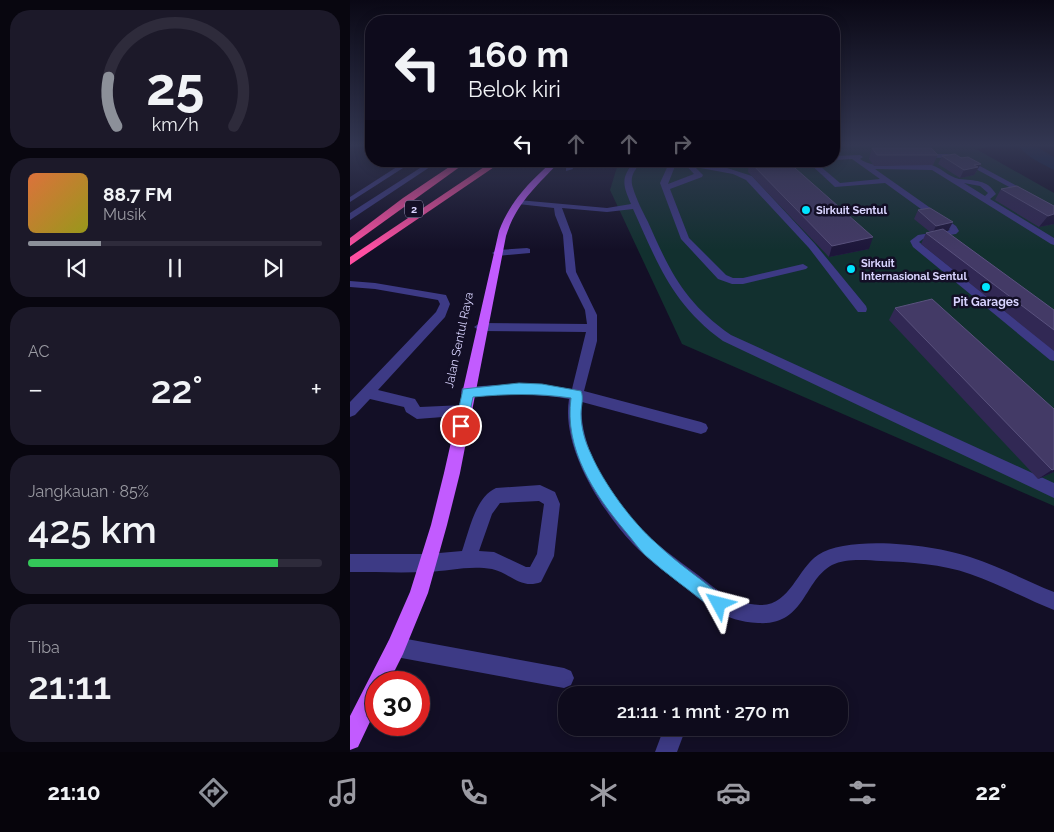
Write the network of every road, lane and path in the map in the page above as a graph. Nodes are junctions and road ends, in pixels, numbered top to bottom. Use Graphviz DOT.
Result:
graph roads {
  1 [pos="383,179"];
  2 [pos="397,179"];
  3 [pos="408,179"];
  4 [pos="424,179"];
  5 [pos="437,179"];
  6 [pos="456,179"];
  7 [pos="472,179"];
  8 [pos="538,179"];
  9 [pos="628,179"];
  10 [pos="666,179"];
  11 [pos="688,179"];
  12 [pos="750,179"];
  13 [pos="831,179"];
  14 [pos="883,179"];
  15 [pos="955,179"];
  16 [pos="1000,179"];
  17 [pos="886,181"];
  18 [pos="665,188"];
  19 [pos="350,200"];
  20 [pos="518,202"];
  21 [pos="558,206"];
  22 [pos="637,206"];
  23 [pos="1054,209"];
  24 [pos="350,210"];
  25 [pos="350,217"];
  26 [pos="350,234"];
  27 [pos="1054,242"];
  28 [pos="350,243"];
  29 [pos="526,251"];
  30 [pos="497,253"];
  31 [pos="350,260"];
  32 [pos="803,267"];
  33 [pos="350,284"];
  34 [pos="862,309"];
  35 [pos="480,327"];
  36 [pos="592,328"];
  37 [pos="1054,357"];
  38 [pos="468,392"];
  39 [pos="367,393"];
  40 [pos="577,395"];
  41 [pos="350,411"];
  42 [pos="464,411"];
  43 [pos="701,428"];
  44 [pos="1054,491"];
  45 [pos="468,559"];
  46 [pos="350,563"];
  47 [pos="428,563"];
  48 [pos="1054,601"];
  49 [pos="396,647"];
  50 [pos="384,671"];
  51 [pos="564,678"];
  52 [pos="365,709"];
  53 [pos="672,736"];
  54 [pos="350,739"];
  55 [pos="666,752"];
  1 -- 19 [label="street"];
  2 -- 24 [label="street"];
  3 -- 25 [label="street"];
  4 -- 26 [label="highway"];
  5 -- 28 [label="highway, 2"];
  6 -- 31 [label="highway, 2"];
  7 -- 31 [label="highway"];
  8 -- 20 [label="main road, Jalan Sentul Raya"];
  9 -- 22 [label="street"];
  10 -- 18 [label="street"];
  11 -- 18 [label="street"];
  12 -- 34 [label="street"];
  13 -- 17 [label="street"];
  14 -- 17 [label="street"];
  15 -- 27 [label="street"];
  16 -- 23 [label="street"];
  17 -- 37 [label="street"];
  18 -- 32 [label="street"];
  20 -- 21 [label="street"];
  20 -- 30 [label="main road, Jalan Sentul Raya"];
  21 -- 22 [label="street"];
  21 -- 36 [label="street"];
  22 -- 44 [label="street"];
  29 -- 30 [label="street"];
  30 -- 35 [label="main road, Jalan Sentul Raya"];
  33 -- 39 [label="street"];
  35 -- 36 [label="street"];
  35 -- 38 [label="main road, Jalan Sentul Raya"];
  36 -- 40 [label="street"];
  38 -- 40 [label="street"];
  38 -- 42 [label="main road, Jalan Sentul Raya"];
  39 -- 41 [label="street"];
  39 -- 42 [label="street"];
  40 -- 43 [label="street"];
  40 -- 48 [label="street"];
  42 -- 47 [label="main road, Jalan Sentul Raya"];
  45 -- 45 [label="street"];
  45 -- 47 [label="street"];
  46 -- 47 [label="street"];
  47 -- 49 [label="main road, Jalan Sentul Raya"];
  49 -- 50 [label="main road, Jalan Sentul Raya"];
  49 -- 51 [label="street"];
  52 -- 54 [label="main road"];
  53 -- 55 [label="street"];
}
